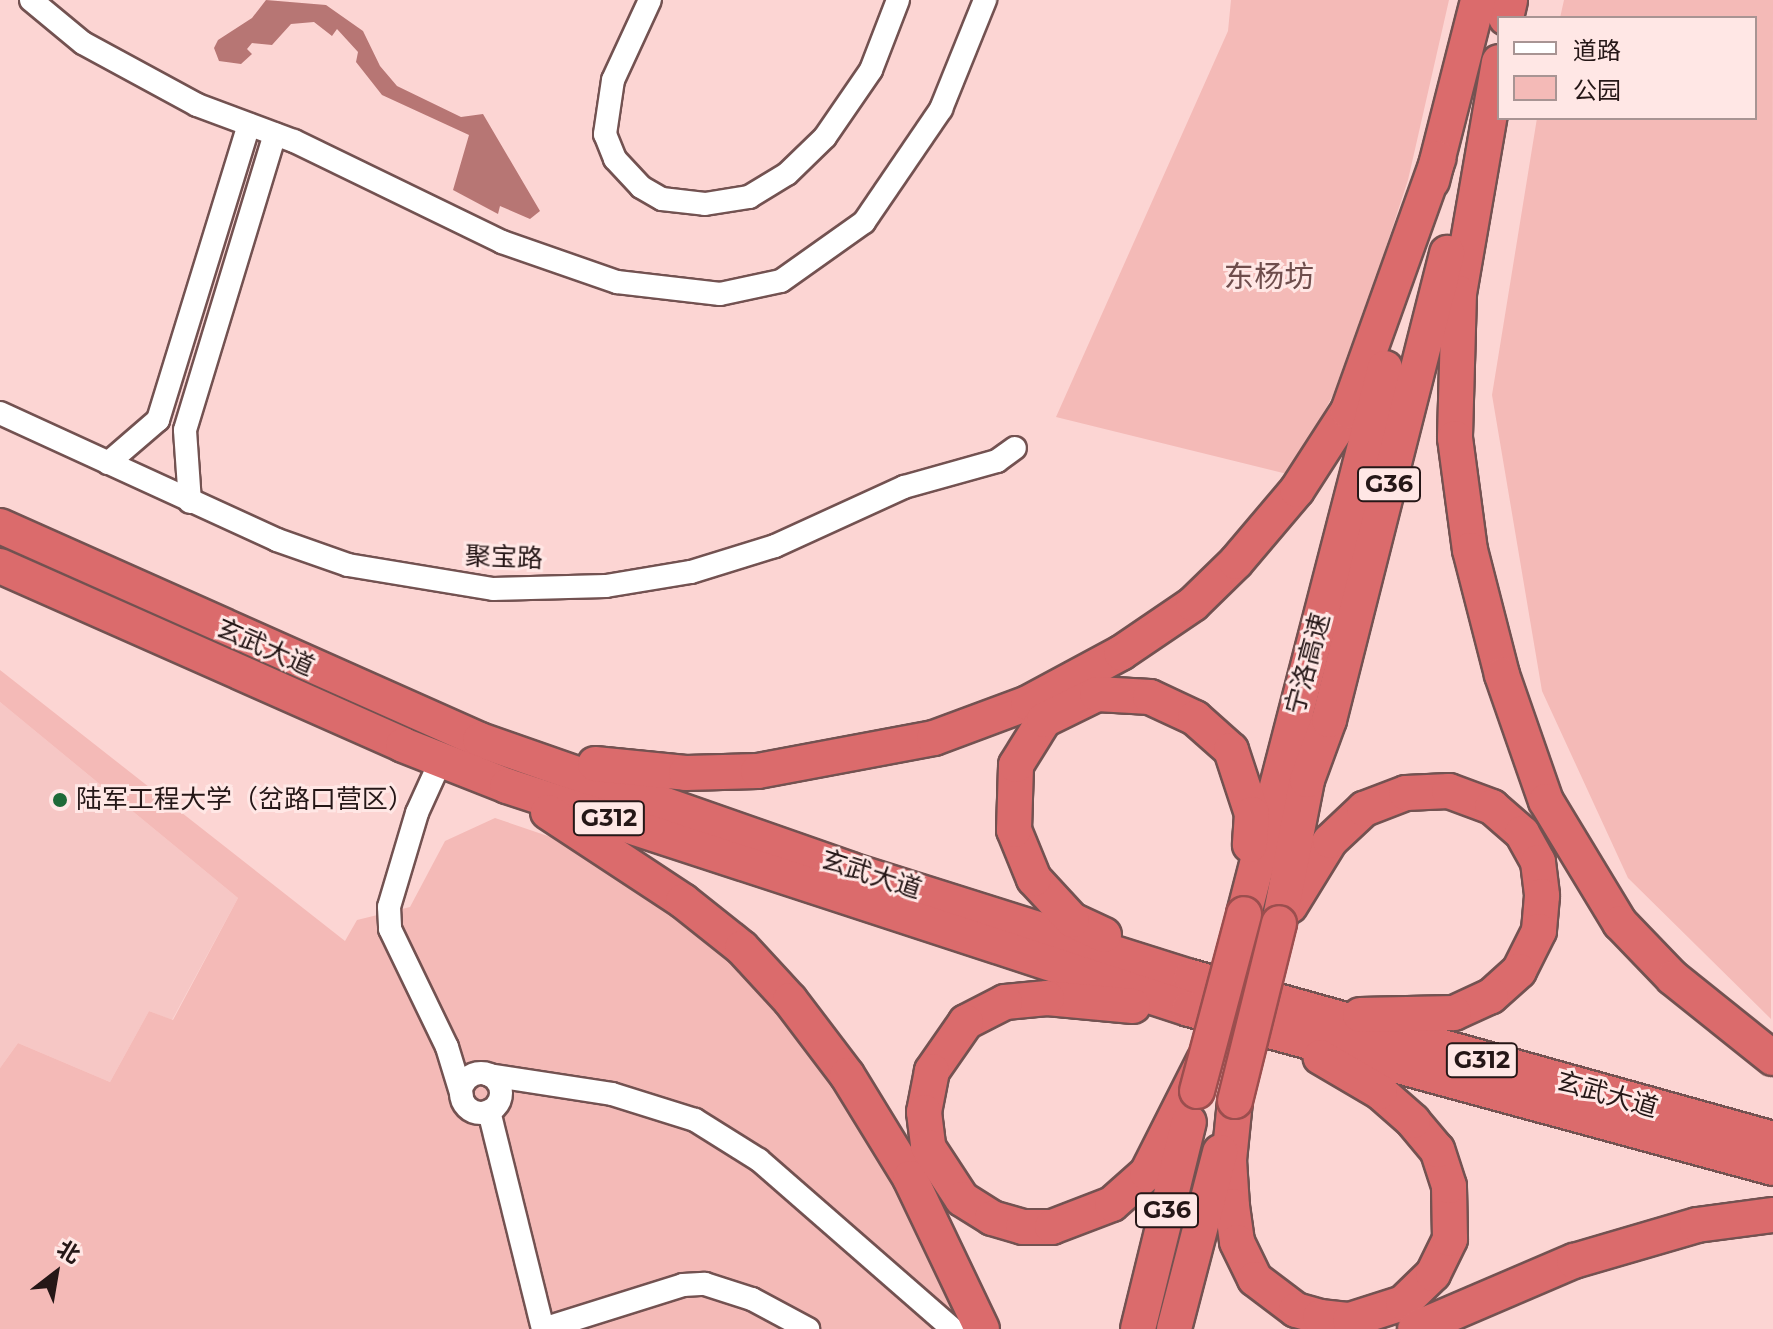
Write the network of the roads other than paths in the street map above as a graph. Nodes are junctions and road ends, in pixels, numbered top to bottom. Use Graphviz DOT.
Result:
graph roads {
  1 [pos="31,0"];
  2 [pos="650,0"];
  3 [pos="898,0"];
  4 [pos="985,0"];
  5 [pos="1478,0"];
  6 [pos="1497,52"];
  7 [pos="1497,74"];
  8 [pos="249,125"];
  9 [pos="275,134"];
  10 [pos="1438,159"];
  11 [pos="0,413"];
  12 [pos="1015,448"];
  13 [pos="108,463"];
  14 [pos="190,502"];
  15 [pos="0,526"];
  16 [pos="0,566"];
  17 [pos="480,740"];
  18 [pos="441,760"];
  19 [pos="507,786"];
  20 [pos="1244,914"];
  21 [pos="1279,923"];
  22 [pos="1191,977"];
  23 [pos="1324,1015"];
  24 [pos="1249,1024"];
  25 [pos="447,1047"];
  26 [pos="1773,1058"];
  27 [pos="486,1074"];
  28 [pos="528,1080"];
  29 [pos="1194,1090"];
  30 [pos="462,1096"];
  31 [pos="1235,1101"];
  32 [pos="493,1108"];
  33 [pos="1773,1139"];
  34 [pos="1773,1168"];
  35 [pos="1773,1215"];
  36 [pos="808,1329"];
  37 [pos="953,1329"];
  38 [pos="982,1329"];
  39 [pos="1138,1329"];
  40 [pos="1174,1329"];
  41 [pos="1415,1329"];
  1 -- 8 [label="street"];
  2 -- 3 [label="street"];
  4 -- 9 [label="street"];
  5 -- 10 [label="highway, 宁洛高速 / G36"];
  6 -- 21 [label="highway, 宁洛高速 / G36"];
  7 -- 26 [label="highway"];
  8 -- 9 [label="street"];
  8 -- 13 [label="street"];
  9 -- 14 [label="street"];
  10 -- 17 [label="highway"];
  10 -- 20 [label="highway, 宁洛高速 / G36"];
  11 -- 13 [label="street, 聚宝路"];
  12 -- 14 [label="street, 聚宝路"];
  13 -- 14 [label="street, 聚宝路"];
  15 -- 17 [label="highway, 玄武大道 / G312"];
  16 -- 18 [label="highway, 玄武大道 / G312"];
  17 -- 22 [label="highway, 玄武大道 / G312"];
  18 -- 19 [label="highway, 玄武大道 / G312"];
  18 -- 25 [label="street"];
  19 -- 24 [label="highway, 玄武大道 / G312"];
  19 -- 38 [label="highway"];
  20 -- 22 [label="highway"];
  20 -- 29 [label="highway, 宁洛高速 / G36, bridge"];
  21 -- 23 [label="highway"];
  21 -- 31 [label="highway, 宁洛高速 / G36, bridge"];
  22 -- 23 [label="highway, 玄武大道 / G312"];
  23 -- 33 [label="highway, 玄武大道 / G312"];
  24 -- 29 [label="highway"];
  24 -- 31 [label="highway"];
  24 -- 34 [label="highway, 玄武大道 / G312"];
  25 -- 27 [label="street"];
  25 -- 30 [label="street"];
  27 -- 28 [label="street"];
  27 -- 30 [label="street"];
  27 -- 32 [label="street"];
  28 -- 32 [label="street"];
  28 -- 37 [label="street"];
  29 -- 39 [label="highway, 宁洛高速 / G36"];
  30 -- 32 [label="street"];
  31 -- 40 [label="highway, 宁洛高速 / G36"];
  32 -- 36 [label="street"];
  35 -- 41 [label="highway"];
}
